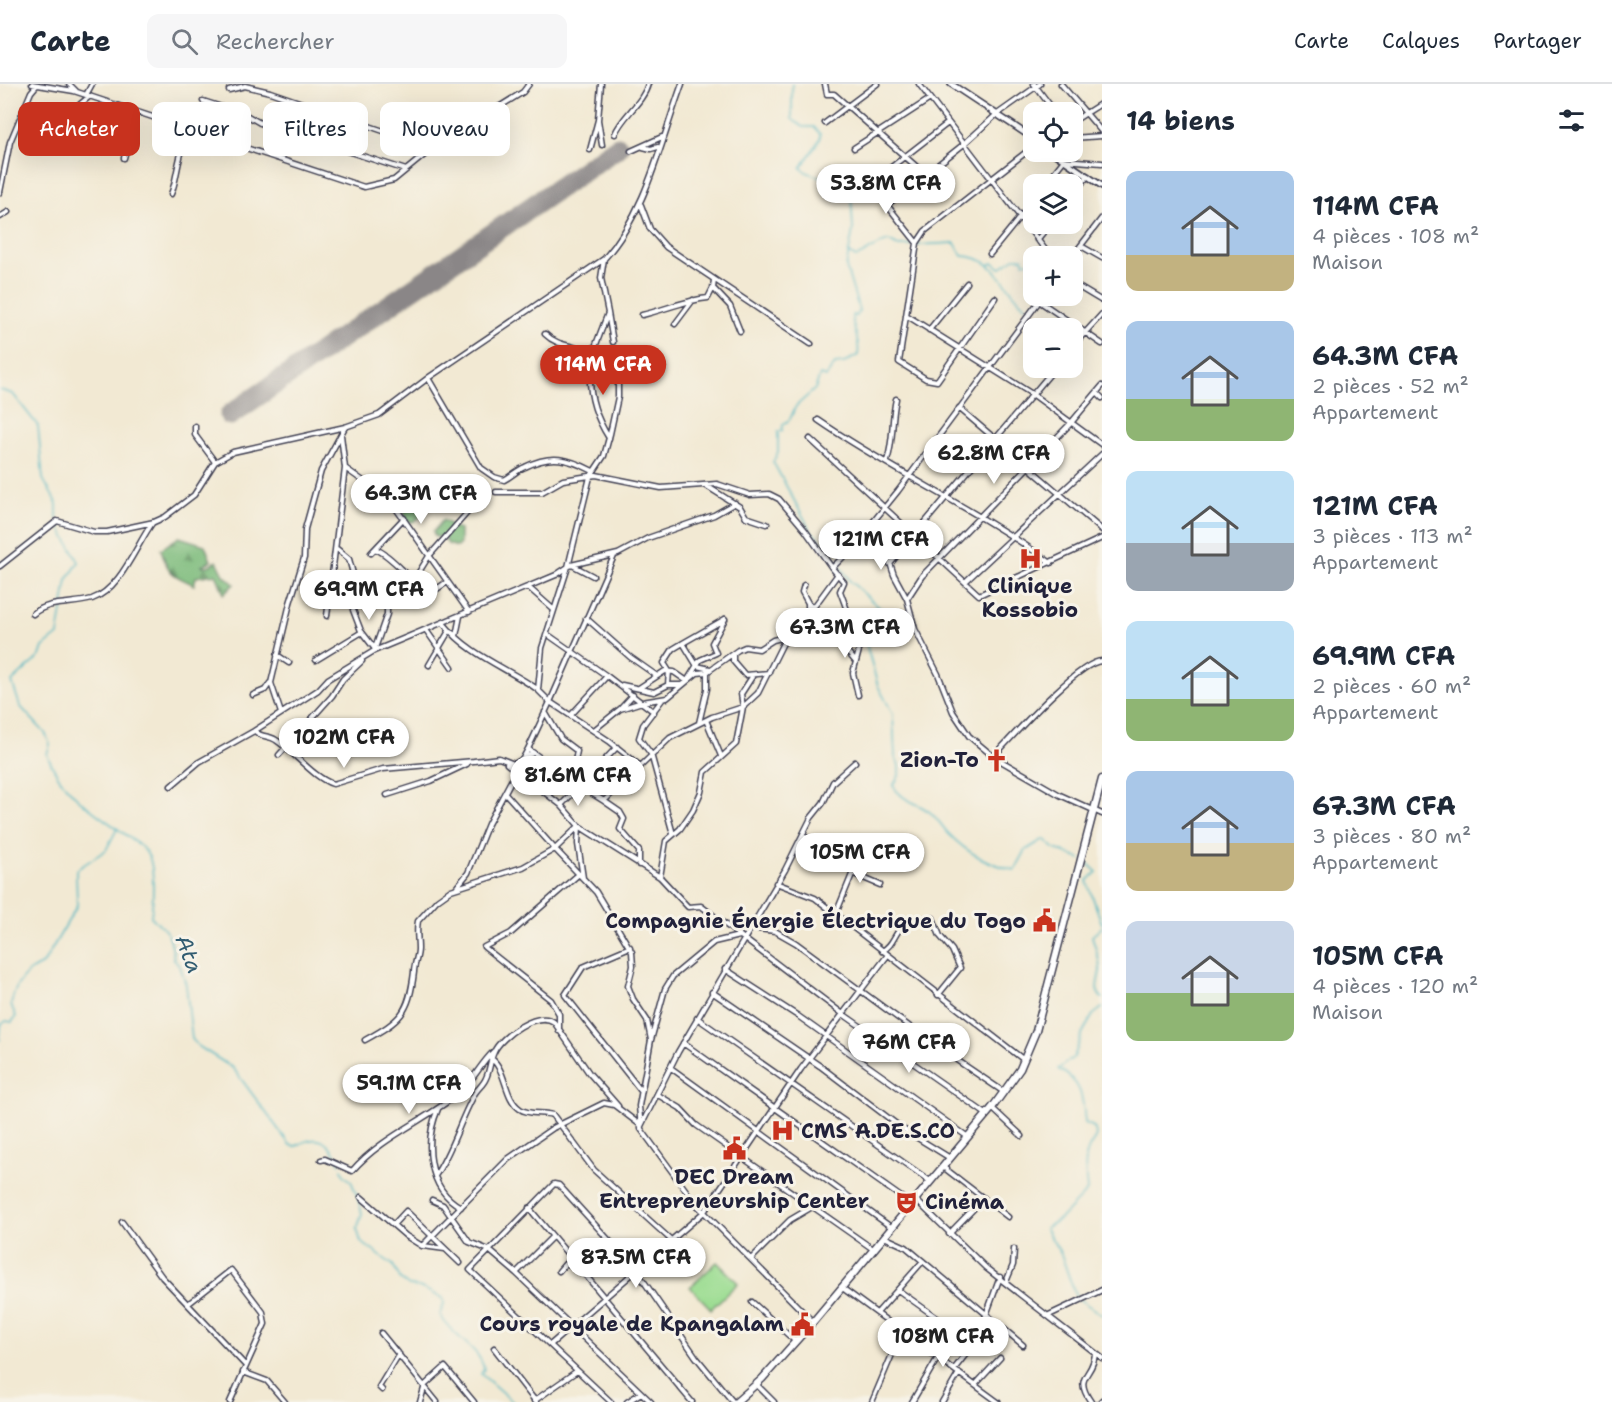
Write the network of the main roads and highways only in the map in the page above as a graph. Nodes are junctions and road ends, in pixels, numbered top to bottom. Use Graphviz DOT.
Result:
graph roads {
  1 [pos="951,84"];
  2 [pos="1023,132"];
  3 [pos="1067,162"];
  4 [pos="1102,186"];
  5 [pos="1102,779"];
  6 [pos="735,1402"];
  1 -- 2 [label="main road"];
  3 -- 4 [label="main road"];
  5 -- 6 [label="highway"];
}
